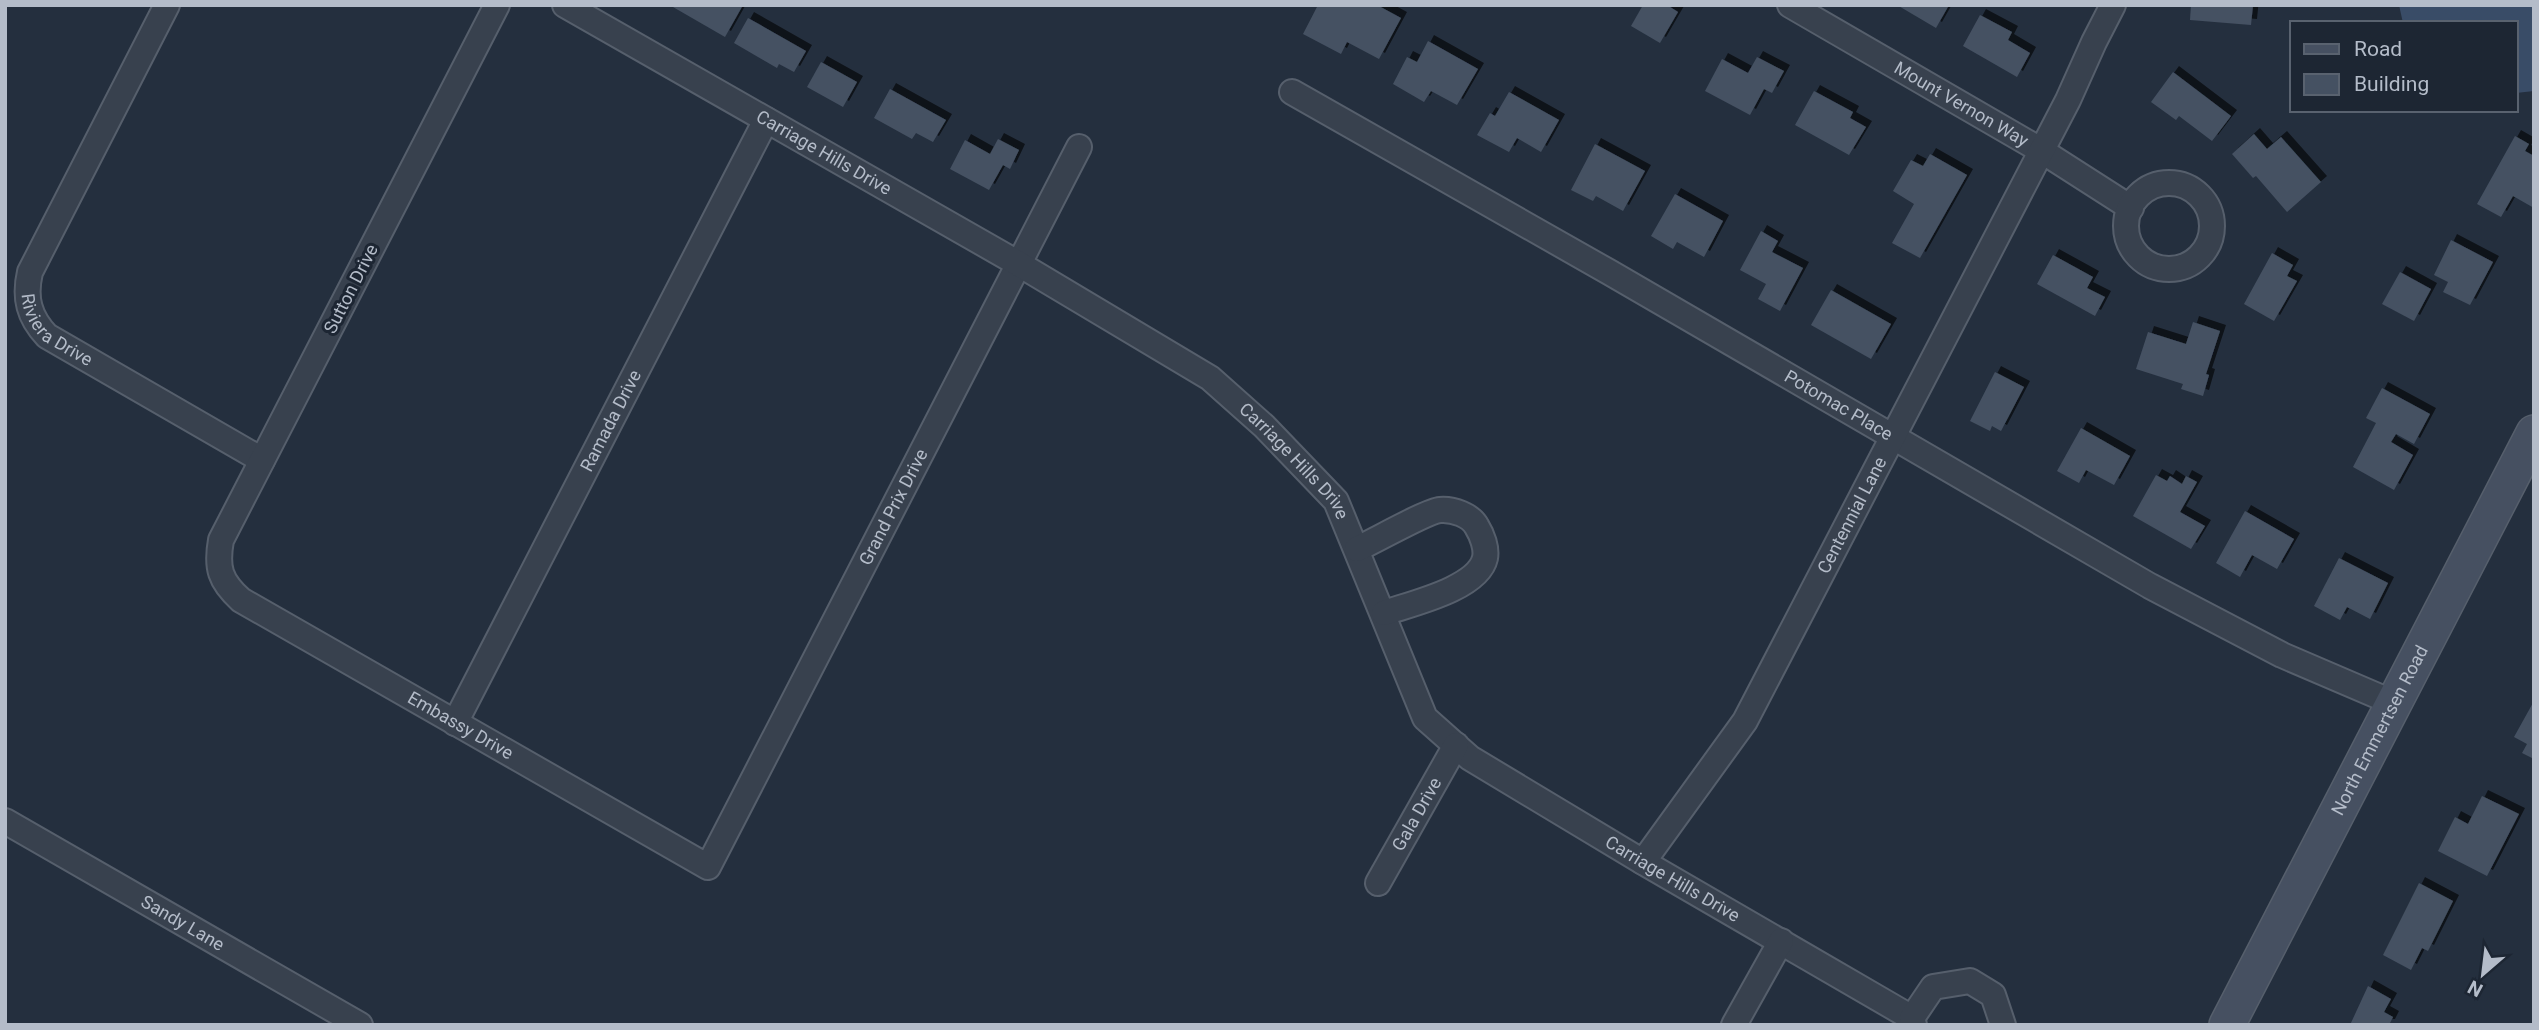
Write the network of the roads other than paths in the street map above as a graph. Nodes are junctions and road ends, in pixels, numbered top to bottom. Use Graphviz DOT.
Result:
graph roads {
  1 [pos="167,5"];
  2 [pos="497,5"];
  3 [pos="565,5"];
  4 [pos="1790,5"];
  5 [pos="2113,5"];
  6 [pos="1292,92"];
  7 [pos="766,120"];
  8 [pos="1079,147"];
  9 [pos="2042,151"];
  10 [pos="2131,208"];
  11 [pos="1019,264"];
  12 [pos="2534,433"];
  13 [pos="1894,438"];
  14 [pos="262,460"];
  15 [pos="1357,549"];
  16 [pos="222,576"];
  17 [pos="1384,613"];
  18 [pos="2394,703"];
  19 [pos="455,723"];
  20 [pos="1456,746"];
  21 [pos="5,821"];
  22 [pos="1643,862"];
  23 [pos="708,867"];
  24 [pos="1378,883"];
  25 [pos="1781,941"];
  26 [pos="1913,1021"];
  27 [pos="360,1025"];
  28 [pos="1734,1025"];
  29 [pos="2003,1025"];
  30 [pos="2227,1025"];
  1 -- 14 [label="street, Riviera Drive"];
  2 -- 14 [label="street, Sutton Drive"];
  3 -- 7 [label="street, Carriage Hills Drive"];
  4 -- 9 [label="street, Mount Vernon Way"];
  5 -- 9 [label="street, Centennial Lane"];
  6 -- 13 [label="street, Potomac Place"];
  7 -- 11 [label="street, Carriage Hills Drive"];
  7 -- 19 [label="street, Ramada Drive"];
  8 -- 11 [label="street, Grand Prix Drive"];
  9 -- 10 [label="street, Mount Vernon Way"];
  9 -- 13 [label="street, Centennial Lane"];
  11 -- 15 [label="street, Carriage Hills Drive"];
  11 -- 23 [label="street, Grand Prix Drive"];
  12 -- 18 [label="street, North Emmertsen Road"];
  13 -- 18 [label="street, Potomac Place"];
  13 -- 22 [label="street, Centennial Lane"];
  14 -- 16 [label="street, Sutton Drive"];
  15 -- 17 [label="street, Carriage Hills Drive"];
  15 -- 17 [label="street"];
  16 -- 19 [label="street, Embassy Drive"];
  17 -- 20 [label="street, Carriage Hills Drive"];
  18 -- 30 [label="street, North Emmertsen Road"];
  19 -- 23 [label="street, Embassy Drive"];
  20 -- 22 [label="street, Carriage Hills Drive"];
  20 -- 24 [label="street, Gala Drive"];
  21 -- 27 [label="street, Sandy Lane"];
  22 -- 25 [label="street, Carriage Hills Drive"];
  25 -- 26 [label="street, Carriage Hills Drive"];
  25 -- 28 [label="street"];
  26 -- 29 [label="street, Carriage Hills Drive"];
}
